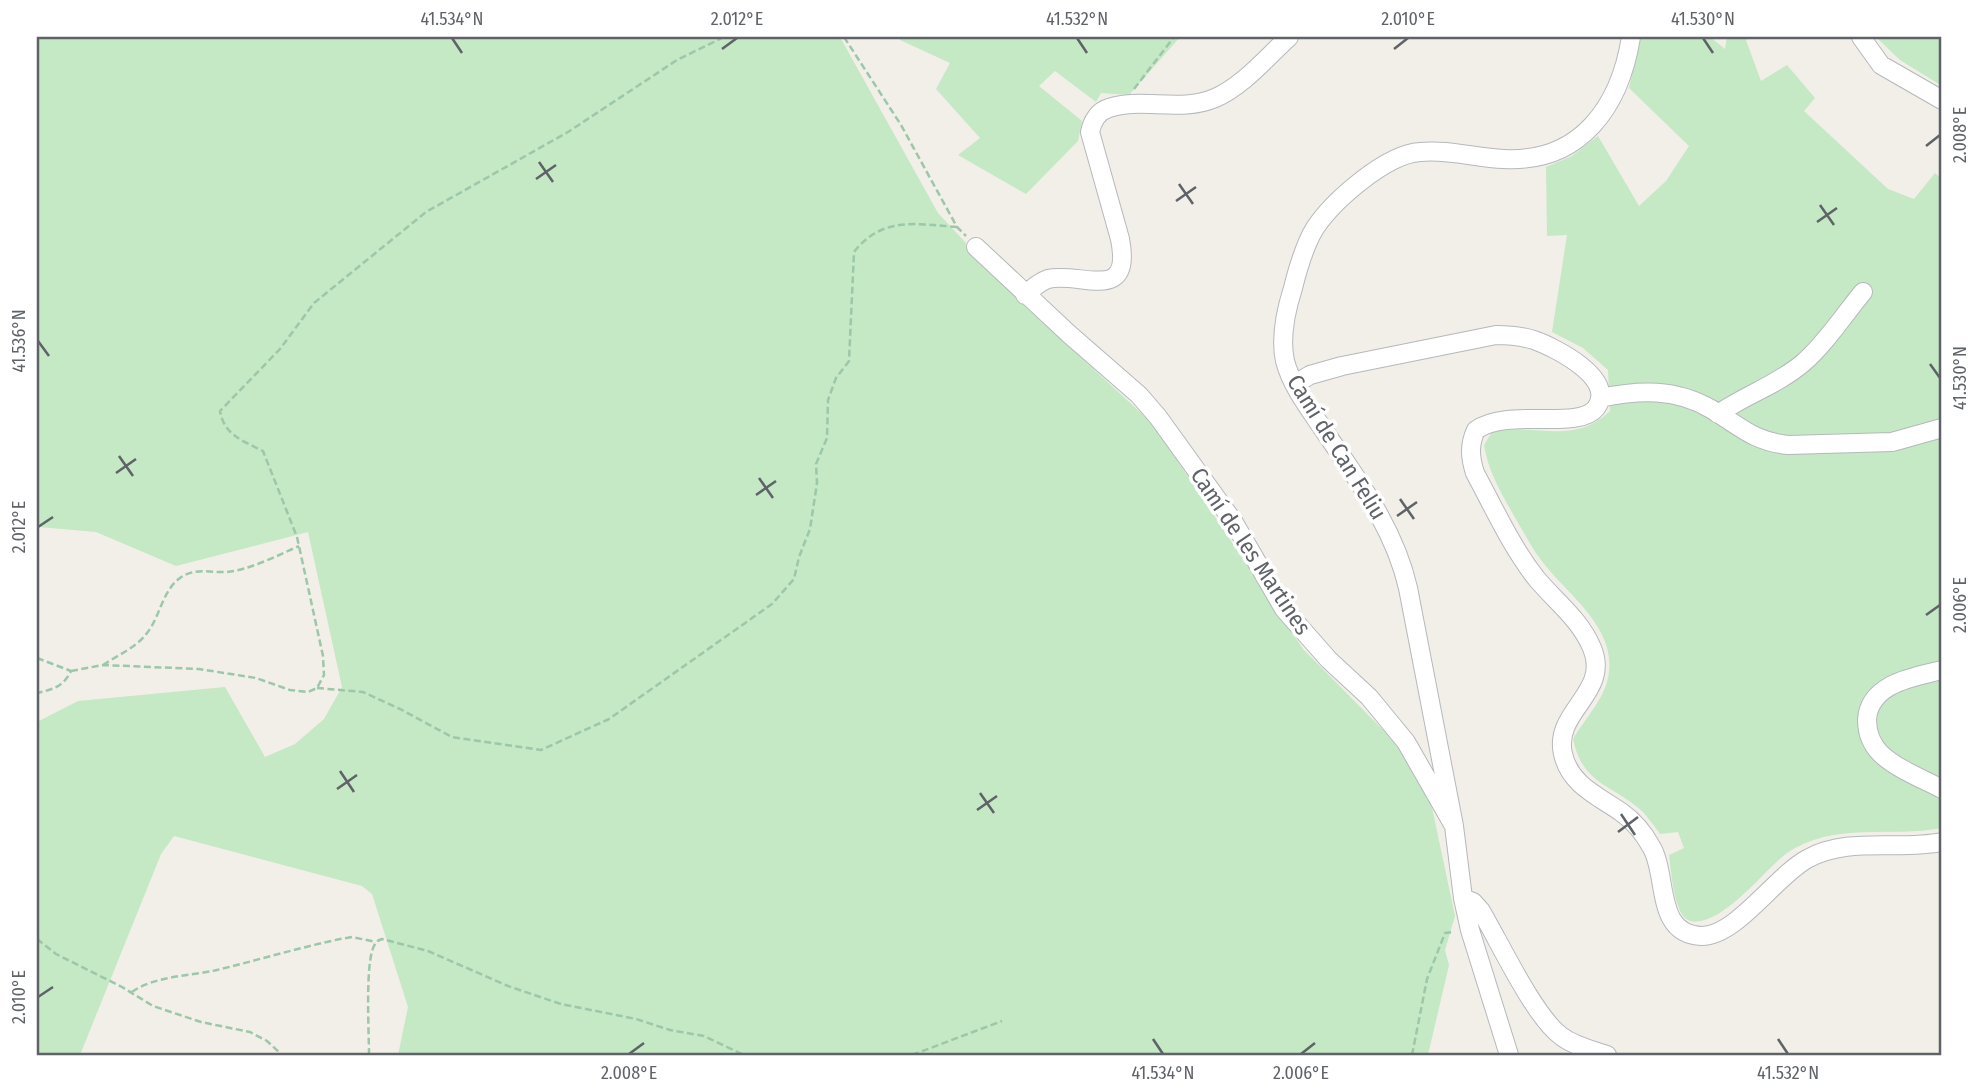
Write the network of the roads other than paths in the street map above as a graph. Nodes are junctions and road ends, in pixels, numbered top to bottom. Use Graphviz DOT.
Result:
graph roads {
  1 [pos="1289,37"];
  2 [pos="1631,37"];
  3 [pos="1861,37"];
  4 [pos="1942,100"];
  5 [pos="976,247"];
  6 [pos="1863,292"];
  7 [pos="1026,295"];
  8 [pos="1295,384"];
  9 [pos="1600,398"];
  10 [pos="1718,414"];
  11 [pos="1942,428"];
  12 [pos="1942,670"];
  13 [pos="1942,789"];
  14 [pos="1454,826"];
  15 [pos="1942,842"];
  16 [pos="1463,898"];
  17 [pos="1509,1055"];
  18 [pos="1607,1055"];
  1 -- 7 [label="street"];
  2 -- 8 [label="street, Camí de Can Feliu"];
  3 -- 4 [label="street"];
  5 -- 7 [label="street, Camí de les Martines"];
  6 -- 10 [label="street"];
  7 -- 14 [label="street, Camí de les Martines"];
  8 -- 9 [label="street"];
  8 -- 14 [label="street, Camí de Can Feliu"];
  9 -- 10 [label="street"];
  9 -- 15 [label="street"];
  10 -- 11 [label="street"];
  12 -- 13 [label="street"];
  14 -- 16 [label="street, Camí de les Martines"];
  16 -- 17 [label="street, Camí de les Martines"];
  16 -- 18 [label="street"];
}
